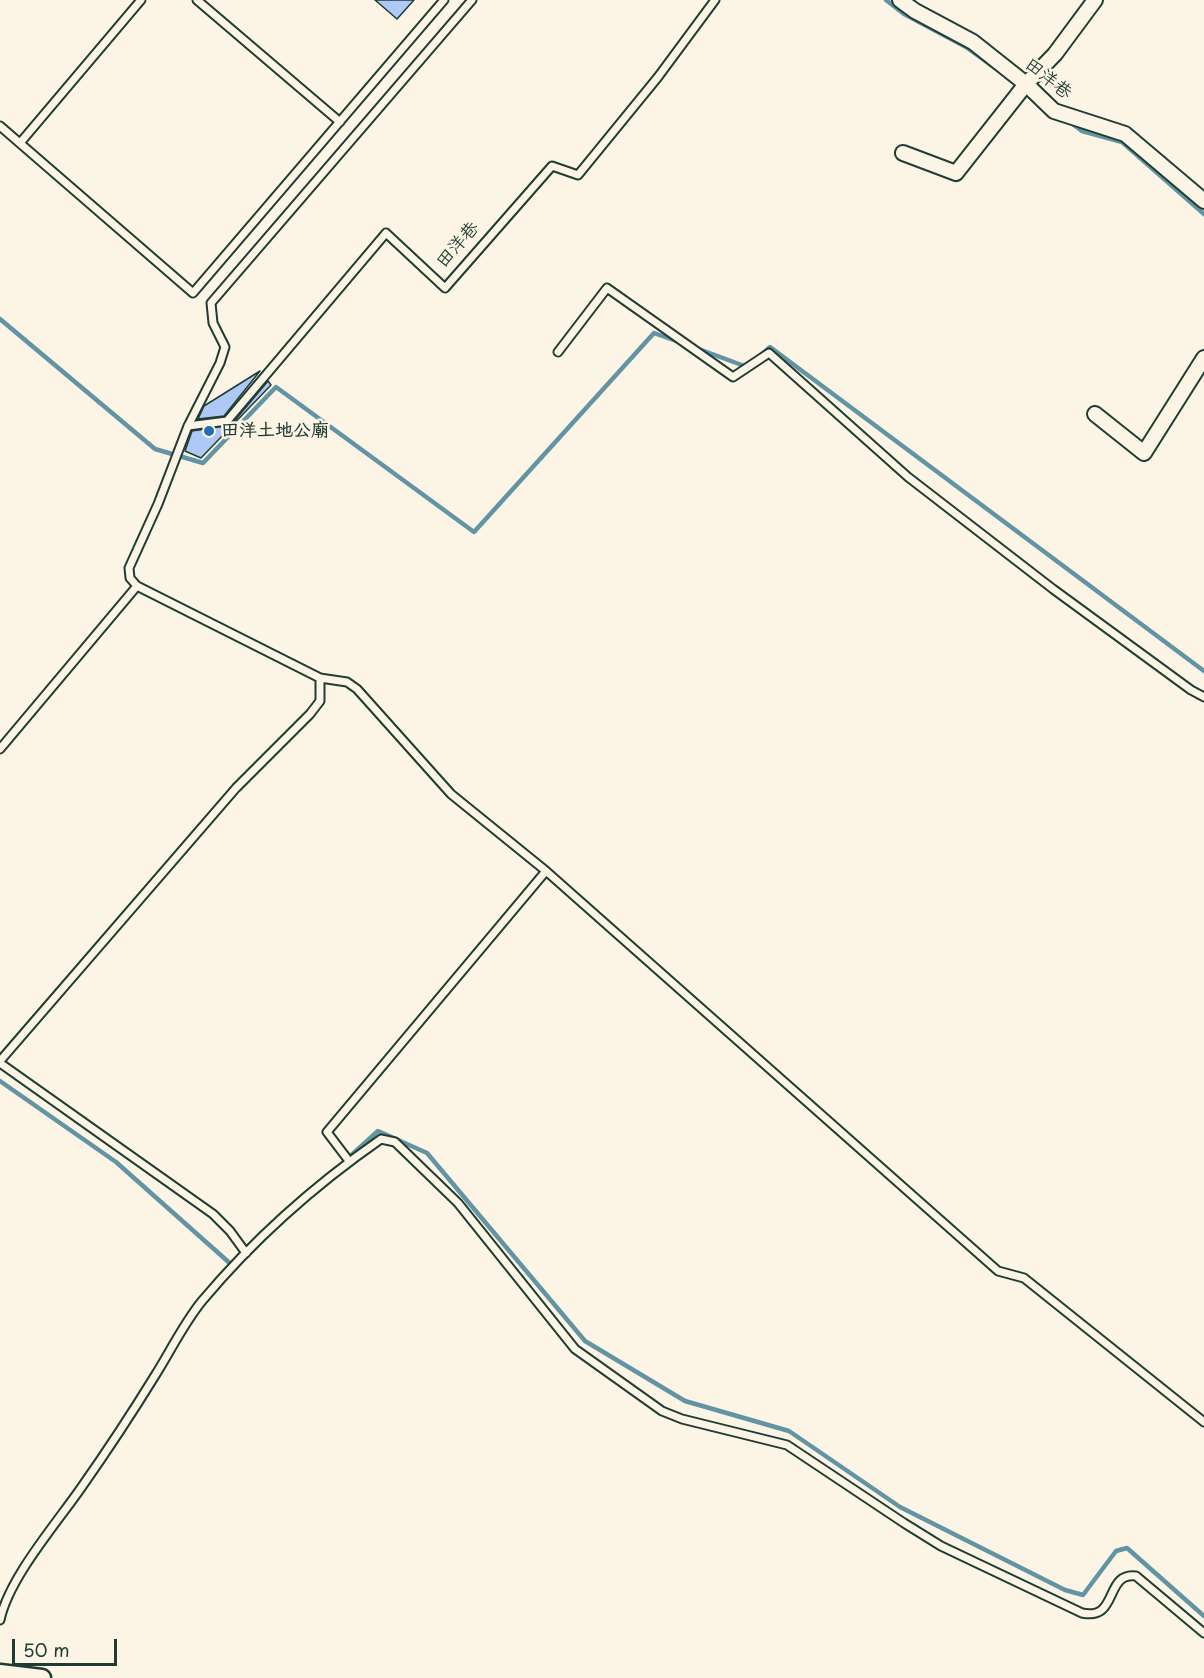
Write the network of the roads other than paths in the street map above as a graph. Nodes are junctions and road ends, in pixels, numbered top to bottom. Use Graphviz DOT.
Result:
graph roads {
  1 [pos="141,0"];
  2 [pos="197,0"];
  3 [pos="444,0"];
  4 [pos="472,0"];
  5 [pos="715,0"];
  6 [pos="900,0"];
  7 [pos="1095,0"];
  8 [pos="1026,84"];
  9 [pos="340,122"];
  10 [pos="0,126"];
  11 [pos="20,143"];
  12 [pos="903,153"];
  13 [pos="1204,201"];
  14 [pos="558,352"];
  15 [pos="1204,358"];
  16 [pos="1095,414"];
  17 [pos="188,426"];
  18 [pos="137,586"];
  19 [pos="320,678"];
  20 [pos="1204,697"];
  21 [pos="0,749"];
  22 [pos="546,871"];
  23 [pos="0,1062"];
  24 [pos="349,1161"];
  25 [pos="246,1253"];
  26 [pos="1204,1422"];
  27 [pos="0,1620"];
  28 [pos="1203,1629"];
  29 [pos="0,1673"];
  30 [pos="41,1678"];
  1 -- 11 [label="lane"];
  2 -- 9 [label="lane"];
  3 -- 9 [label="lane"];
  4 -- 17 [label="lane"];
  5 -- 17 [label="lane, 田洋巷"];
  6 -- 8 [label="street, 田洋巷"];
  7 -- 8 [label="street"];
  8 -- 12 [label="street"];
  8 -- 13 [label="street, 田洋巷"];
  9 -- 11 [label="lane"];
  10 -- 11 [label="lane"];
  14 -- 20 [label="lane"];
  15 -- 16 [label="street"];
  17 -- 18 [label="lane"];
  18 -- 19 [label="lane"];
  18 -- 21 [label="lane"];
  19 -- 22 [label="lane"];
  19 -- 23 [label="lane"];
  22 -- 24 [label="lane"];
  22 -- 26 [label="lane"];
  23 -- 25 [label="lane"];
  24 -- 25 [label="lane"];
  24 -- 28 [label="lane"];
  25 -- 27 [label="lane"];
  29 -- 30 [label="street"];
}
